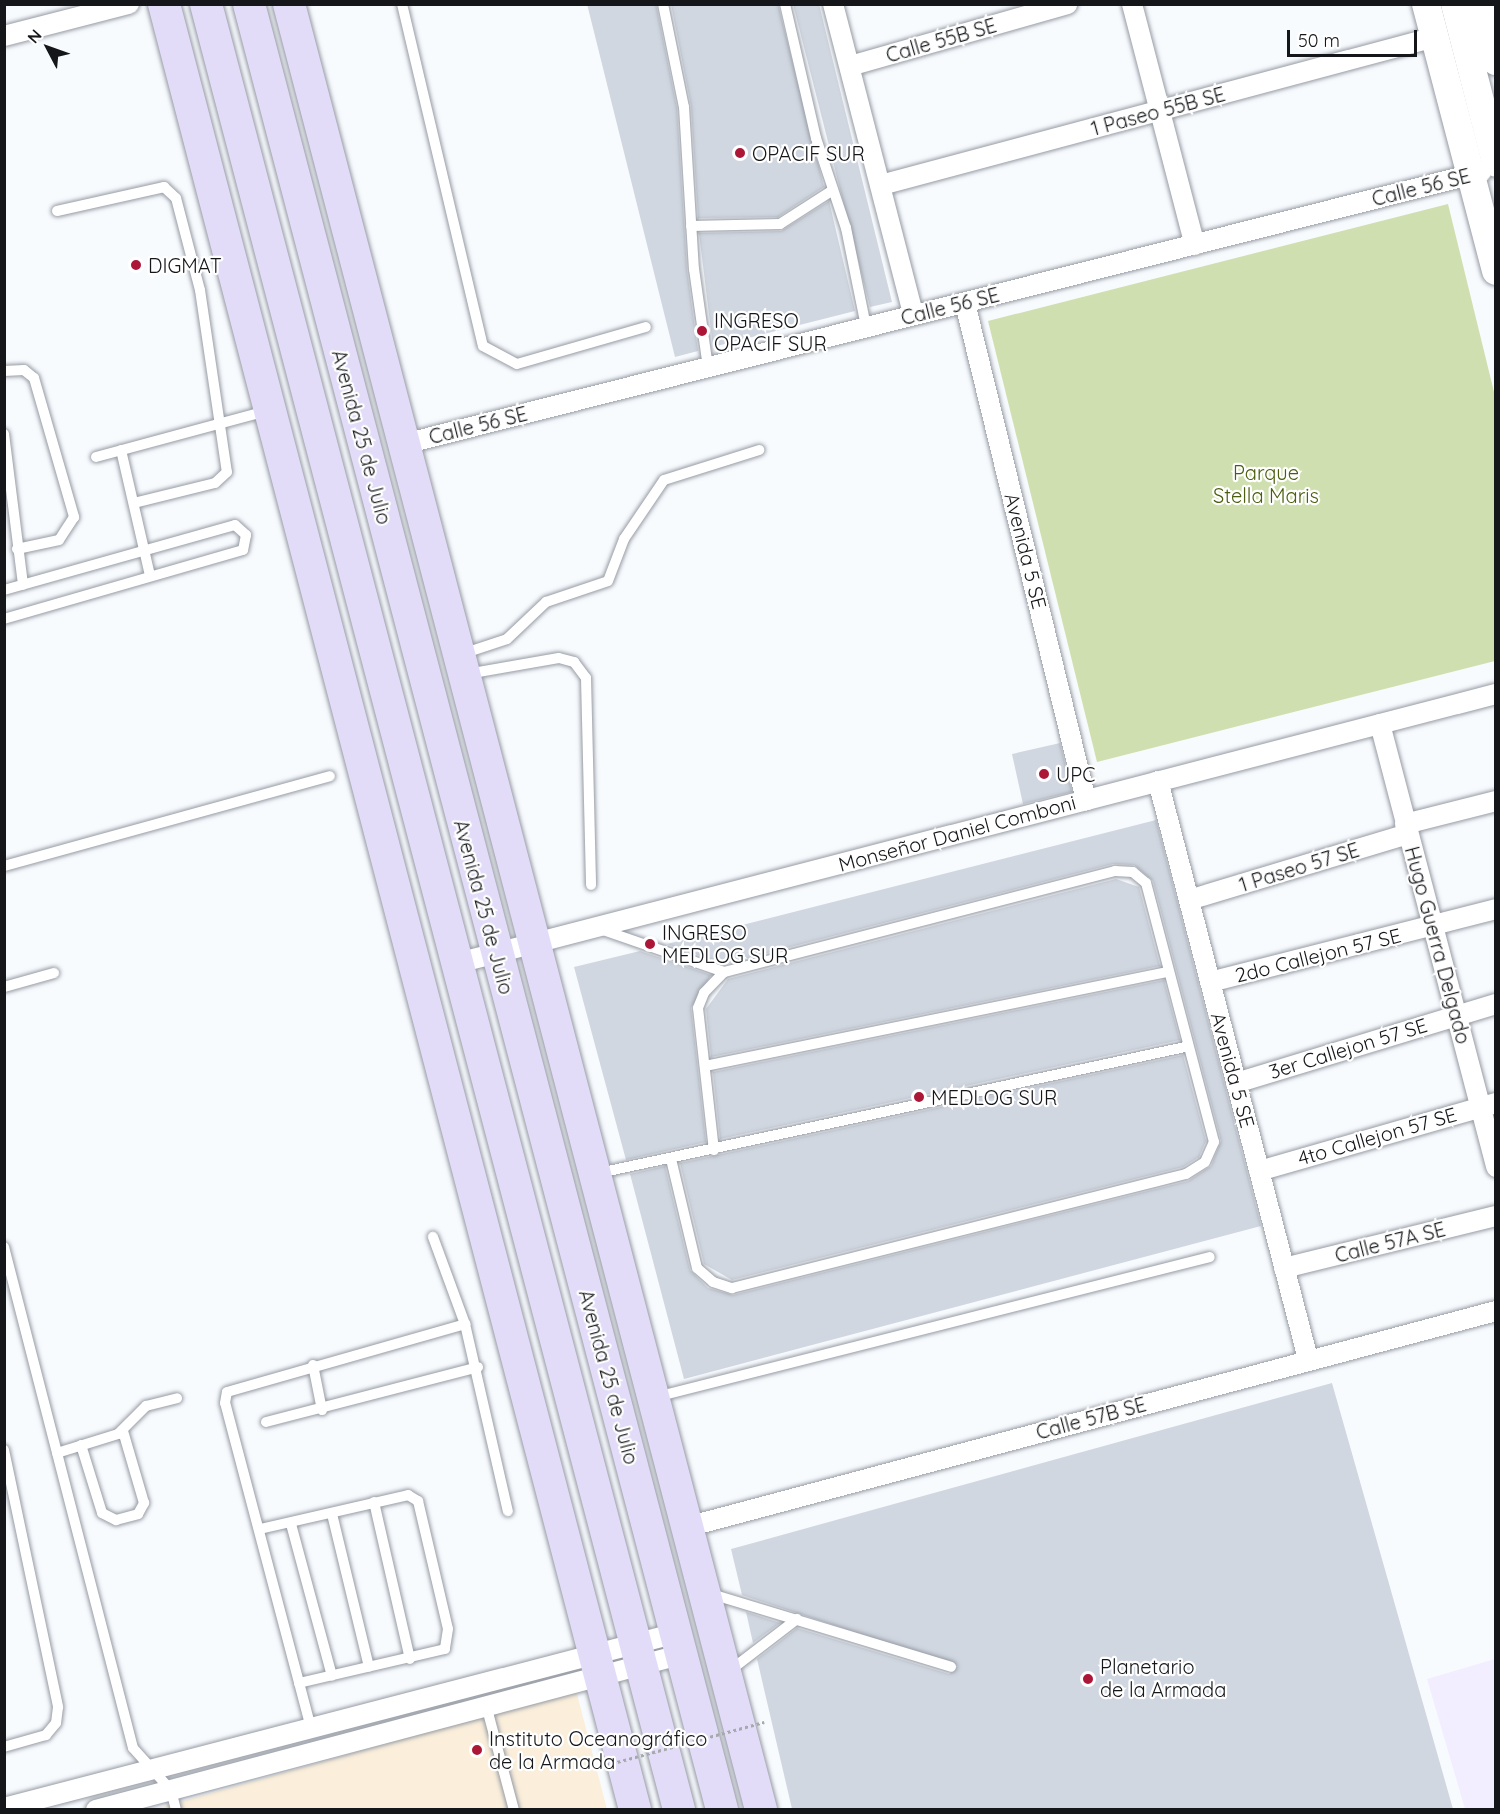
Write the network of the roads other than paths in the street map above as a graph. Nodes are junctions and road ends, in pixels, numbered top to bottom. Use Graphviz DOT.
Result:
graph roads {
  1 [pos="129,4"];
  2 [pos="164,4"];
  3 [pos="206,4"];
  4 [pos="249,4"];
  5 [pos="289,4"];
  6 [pos="402,4"];
  7 [pos="663,4"];
  8 [pos="785,4"];
  9 [pos="833,4"];
  10 [pos="1067,4"];
  11 [pos="1132,4"];
  12 [pos="1426,4"];
  13 [pos="1455,4"];
  14 [pos="1481,4"];
  15 [pos="4,36"];
  16 [pos="1435,37"];
  17 [pos="1496,62"];
  18 [pos="850,66"];
  19 [pos="1160,110"];
  20 [pos="1487,169"];
  21 [pos="881,185"];
  22 [pos="833,190"];
  23 [pos="57,211"];
  24 [pos="691,226"];
  25 [pos="1195,245"];
  26 [pos="1496,271"];
  27 [pos="965,303"];
  28 [pos="913,314"];
  29 [pos="866,326"];
  30 [pos="646,327"];
  31 [pos="708,367"];
  32 [pos="4,371"];
  33 [pos="269,410"];
  34 [pos="223,422"];
  35 [pos="4,434"];
  36 [pos="404,444"];
  37 [pos="122,450"];
  38 [pos="759,450"];
  39 [pos="96,457"];
  40 [pos="134,503"];
  41 [pos="17,549"];
  42 [pos="145,550"];
  43 [pos="150,576"];
  44 [pos="23,585"];
  45 [pos="4,590"];
  46 [pos="4,619"];
  47 [pos="461,665"];
  48 [pos="1496,694"];
  49 [pos="1380,724"];
  50 [pos="330,776"];
  51 [pos="1158,781"];
  52 [pos="1086,800"];
  53 [pos="1496,801"];
  54 [pos="1407,829"];
  55 [pos="4,866"];
  56 [pos="591,885"];
  57 [pos="1189,900"];
  58 [pos="1496,909"];
  59 [pos="1432,926"];
  60 [pos="595,927"];
  61 [pos="534,943"];
  62 [pos="495,953"];
  63 [pos="454,964"];
  64 [pos="724,972"];
  65 [pos="1167,972"];
  66 [pos="54,973"];
  67 [pos="1210,982"];
  68 [pos="4,987"];
  69 [pos="420,989"];
  70 [pos="1496,1004"];
  71 [pos="1456,1015"];
  72 [pos="1185,1047"];
  73 [pos="705,1066"];
  74 [pos="486,1083"];
  75 [pos="1236,1083"];
  76 [pos="1488,1104"];
  77 [pos="714,1150"];
  78 [pos="671,1159"];
  79 [pos="1496,1167"];
  80 [pos="1259,1171"];
  81 [pos="595,1174"];
  82 [pos="1496,1216"];
  83 [pos="433,1237"];
  84 [pos="4,1247"];
  85 [pos="1210,1257"];
  86 [pos="1284,1268"];
  87 [pos="1496,1311"];
  88 [pos="465,1324"];
  89 [pos="1308,1359"];
  90 [pos="313,1365"];
  91 [pos="478,1367"];
  92 [pos="177,1398"];
  93 [pos="653,1398"];
  94 [pos="322,1410"];
  95 [pos="266,1422"];
  96 [pos="123,1431"];
  97 [pos="81,1445"];
  98 [pos="4,1450"];
  99 [pos="57,1453"];
  100 [pos="374,1502"];
  101 [pos="508,1511"];
  102 [pos="332,1514"];
  103 [pos="291,1524"];
  104 [pos="687,1527"];
  105 [pos="260,1529"];
  106 [pos="704,1592"];
  107 [pos="627,1605"];
  108 [pos="797,1619"];
  109 [pos="679,1642"];
  110 [pos="410,1659"];
  111 [pos="599,1665"];
  112 [pos="643,1665"];
  113 [pos="369,1667"];
  114 [pos="951,1667"];
  115 [pos="725,1673"];
  116 [pos="332,1676"];
  117 [pos="299,1683"];
  118 [pos="482,1685"];
  119 [pos="486,1705"];
  120 [pos="311,1728"];
  121 [pos="4,1747"];
  122 [pos="150,1771"];
  123 [pos="171,1790"];
  124 [pos="4,1808"];
  125 [pos="512,1808"];
  126 [pos="96,1809"];
  127 [pos="176,1809"];
  128 [pos="635,1809"];
  129 [pos="679,1809"];
  130 [pos="723,1809"];
  131 [pos="761,1809"];
  1 -- 15 [label="street"];
  2 -- 33 [label="main road"];
  3 -- 63 [label="main road"];
  4 -- 62 [label="main road, Avenida 25 de Julio"];
  5 -- 36 [label="main road, Avenida 25 de Julio"];
  6 -- 30 [label="lane"];
  7 -- 24 [label="lane"];
  8 -- 22 [label="lane"];
  9 -- 18 [label="street"];
  10 -- 18 [label="street, Calle 55B SE"];
  11 -- 19 [label="street"];
  12 -- 16 [label="main road"];
  13 -- 20 [label="main road"];
  14 -- 17 [label="main road"];
  16 -- 19 [label="street, 1 Paseo 55B SE"];
  16 -- 20 [label="main road"];
  18 -- 21 [label="street"];
  19 -- 21 [label="street, 1 Paseo 55B SE"];
  19 -- 25 [label="street"];
  20 -- 25 [label="street, Calle 56 SE"];
  20 -- 26 [label="main road"];
  21 -- 28 [label="street"];
  22 -- 24 [label="lane"];
  22 -- 29 [label="lane"];
  23 -- 34 [label="lane"];
  24 -- 31 [label="lane"];
  25 -- 27 [label="street, Calle 56 SE"];
  27 -- 28 [label="street, Calle 56 SE"];
  27 -- 52 [label="street, Avenida 5 SE"];
  28 -- 29 [label="street, Calle 56 SE"];
  29 -- 31 [label="street, Calle 56 SE"];
  31 -- 36 [label="street, Calle 56 SE"];
  32 -- 41 [label="lane"];
  33 -- 34 [label="lane"];
  33 -- 69 [label="main road"];
  34 -- 37 [label="lane"];
  34 -- 40 [label="lane"];
  35 -- 41 [label="lane"];
  36 -- 47 [label="main road, Avenida 25 de Julio"];
  37 -- 39 [label="lane"];
  37 -- 40 [label="lane"];
  38 -- 47 [label="lane"];
  40 -- 42 [label="lane"];
  41 -- 44 [label="lane"];
  42 -- 43 [label="lane"];
  42 -- 43 [label="lane"];
  42 -- 44 [label="lane"];
  43 -- 46 [label="lane"];
  44 -- 45 [label="lane"];
  47 -- 56 [label="lane"];
  47 -- 61 [label="main road, Avenida 25 de Julio"];
  48 -- 49 [label="street, Monseñor Daniel Comboni"];
  49 -- 51 [label="street, Monseñor Daniel Comboni"];
  49 -- 54 [label="street, Hugo Guerra Delgado"];
  50 -- 55 [label="lane"];
  51 -- 52 [label="street, Monseñor Daniel Comboni"];
  51 -- 57 [label="street, Avenida 5 SE"];
  52 -- 60 [label="street, Monseñor Daniel Comboni"];
  53 -- 54 [label="street, 1 Paseo 57 SE"];
  54 -- 57 [label="street, 1 Paseo 57 SE"];
  54 -- 59 [label="street, Hugo Guerra Delgado"];
  57 -- 67 [label="street, Avenida 5 SE"];
  58 -- 59 [label="street, 2do Callejon 57 SE"];
  59 -- 67 [label="street, 2do Callejon 57 SE"];
  59 -- 71 [label="street, Hugo Guerra Delgado"];
  60 -- 61 [label="street, Monseñor Daniel Comboni"];
  60 -- 64 [label="lane"];
  61 -- 62 [label="street, Monseñor Daniel Comboni"];
  61 -- 81 [label="main road, Avenida 25 de Julio"];
  62 -- 63 [label="street, Monseñor Daniel Comboni"];
  62 -- 109 [label="main road, Avenida 25 de Julio"];
  63 -- 74 [label="main road"];
  64 -- 65 [label="lane"];
  64 -- 73 [label="lane"];
  65 -- 72 [label="lane"];
  65 -- 73 [label="lane"];
  66 -- 68 [label="lane"];
  67 -- 75 [label="street, Avenida 5 SE"];
  69 -- 74 [label="main road"];
  69 -- 111 [label="main road"];
  70 -- 71 [label="street, 3er Callejon 57 SE"];
  71 -- 75 [label="street, 3er Callejon 57 SE"];
  71 -- 76 [label="street, Hugo Guerra Delgado"];
  72 -- 77 [label="lane"];
  72 -- 78 [label="lane"];
  73 -- 77 [label="lane"];
  74 -- 107 [label="main road"];
  75 -- 80 [label="street, Avenida 5 SE"];
  76 -- 79 [label="street, Hugo Guerra Delgado"];
  76 -- 80 [label="street, 4to Callejon 57 SE"];
  77 -- 78 [label="lane"];
  78 -- 81 [label="lane"];
  80 -- 86 [label="street, Avenida 5 SE"];
  81 -- 93 [label="main road, Avenida 25 de Julio"];
  82 -- 86 [label="street, Calle 57A SE"];
  83 -- 88 [label="lane"];
  84 -- 99 [label="lane"];
  85 -- 93 [label="lane"];
  86 -- 89 [label="street, Avenida 5 SE"];
  87 -- 89 [label="street, Calle 57B SE"];
  88 -- 90 [label="lane"];
  88 -- 91 [label="lane"];
  89 -- 104 [label="street, Calle 57B SE"];
  90 -- 94 [label="lane"];
  90 -- 105 [label="lane"];
  91 -- 94 [label="lane"];
  91 -- 101 [label="lane"];
  92 -- 96 [label="lane"];
  93 -- 104 [label="main road, Avenida 25 de Julio"];
  94 -- 95 [label="lane"];
  96 -- 97 [label="lane"];
  96 -- 97 [label="lane"];
  97 -- 99 [label="lane"];
  98 -- 121 [label="lane"];
  99 -- 122 [label="lane"];
  100 -- 102 [label="lane"];
  100 -- 110 [label="lane"];
  100 -- 110 [label="lane"];
  102 -- 103 [label="lane"];
  102 -- 113 [label="lane"];
  103 -- 105 [label="lane"];
  103 -- 116 [label="lane"];
  104 -- 106 [label="main road, Avenida 25 de Julio"];
  105 -- 117 [label="lane"];
  106 -- 108 [label="lane"];
  106 -- 115 [label="main road, Avenida 25 de Julio"];
  107 -- 109 [label="main road"];
  107 -- 112 [label="main road"];
  108 -- 114 [label="lane"];
  108 -- 115 [label="lane"];
  109 -- 112 [label="street"];
  109 -- 112 [label="main road"];
  109 -- 130 [label="main road, Avenida 25 de Julio"];
  110 -- 113 [label="lane"];
  111 -- 112 [label="street"];
  111 -- 118 [label="street"];
  111 -- 119 [label="street"];
  111 -- 128 [label="main road"];
  112 -- 129 [label="main road"];
  113 -- 116 [label="lane"];
  115 -- 131 [label="main road, Avenida 25 de Julio"];
  116 -- 117 [label="lane"];
  117 -- 120 [label="lane"];
  118 -- 119 [label="street"];
  118 -- 120 [label="street"];
  119 -- 123 [label="street"];
  119 -- 125 [label="lane"];
  120 -- 122 [label="street"];
  122 -- 123 [label="lane"];
  122 -- 124 [label="street"];
  123 -- 126 [label="street"];
  123 -- 127 [label="lane"];
}
